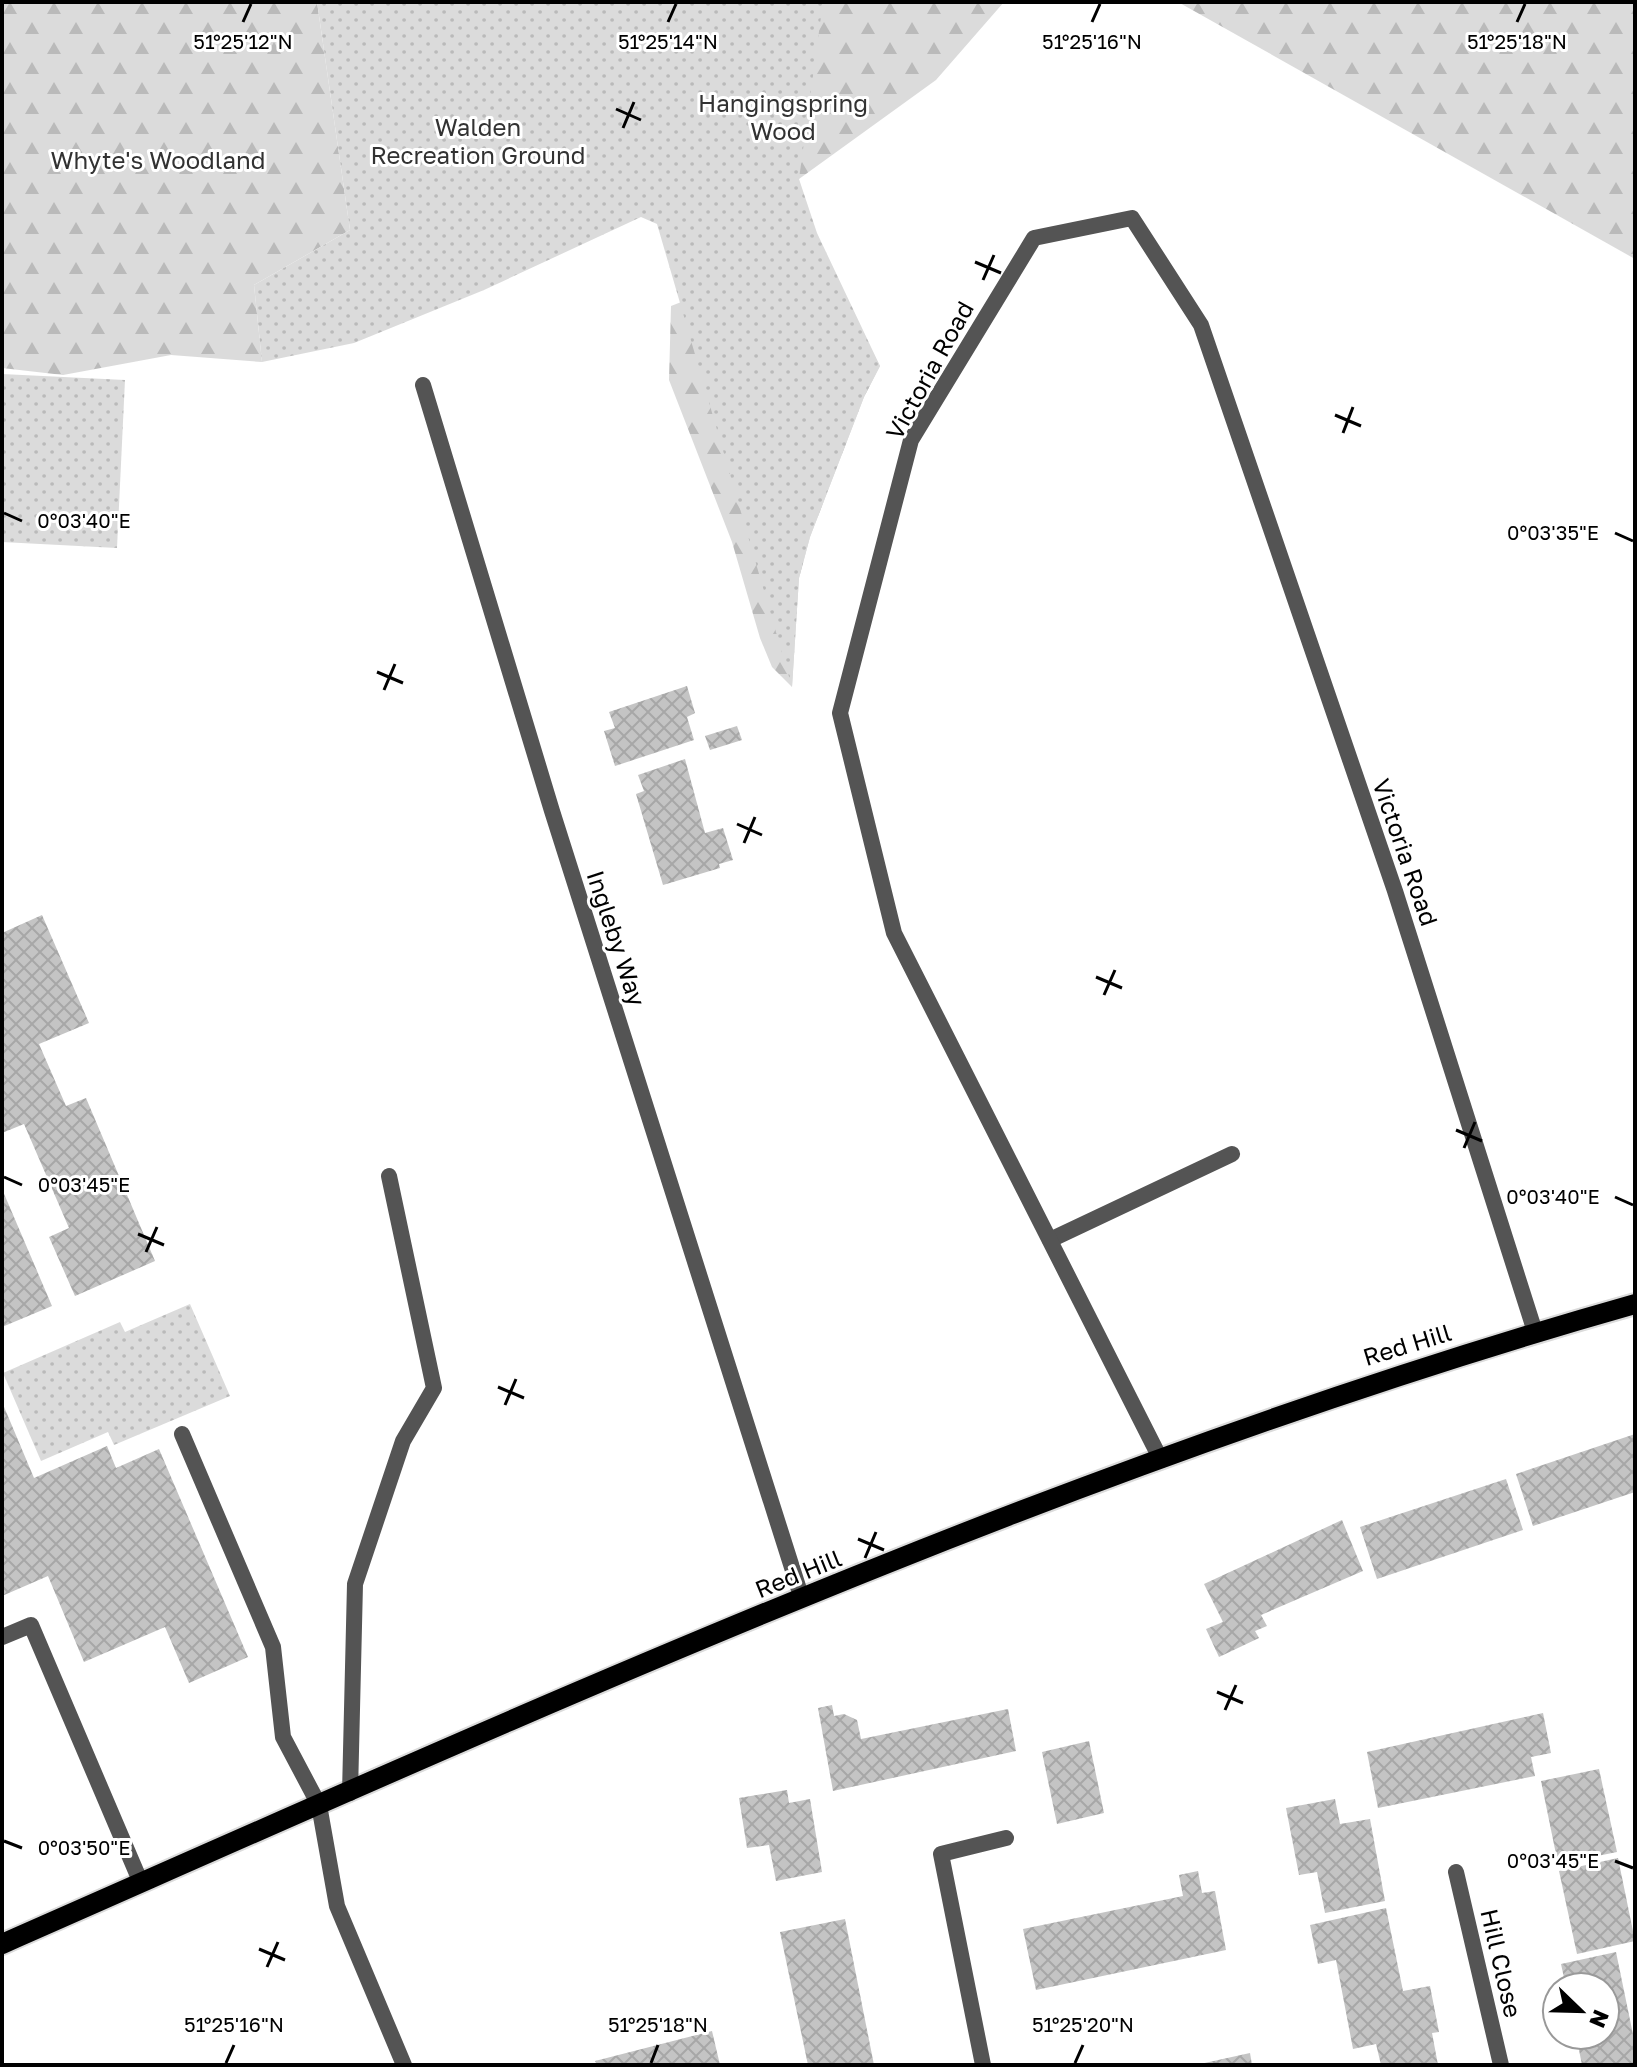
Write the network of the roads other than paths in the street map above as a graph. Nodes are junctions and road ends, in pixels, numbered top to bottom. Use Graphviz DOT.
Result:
graph roads {
  1 [pos="423,385"];
  2 [pos="1232,1154"];
  3 [pos="389,1176"];
  4 [pos="1050,1240"];
  5 [pos="1635,1304"];
  6 [pos="1535,1332"];
  7 [pos="182,1434"];
  8 [pos="1161,1460"];
  9 [pos="802,1599"];
  10 [pos="2,1637"];
  11 [pos="350,1793"];
  12 [pos="319,1805"];
  13 [pos="1006,1838"];
  14 [pos="1456,1872"];
  15 [pos="141,1883"];
  16 [pos="2,1944"];
  17 [pos="404,2065"];
  18 [pos="983,2065"];
  19 [pos="1501,2065"];
  1 -- 9 [label="street, Ingleby Way"];
  2 -- 4 [label="street"];
  3 -- 11 [label="street"];
  4 -- 6 [label="street, Victoria Road"];
  4 -- 8 [label="street, Victoria Road"];
  5 -- 6 [label="main road, Red Hill"];
  6 -- 8 [label="main road, Red Hill"];
  7 -- 12 [label="street"];
  8 -- 9 [label="main road, Red Hill"];
  9 -- 11 [label="main road, Red Hill"];
  10 -- 15 [label="street"];
  11 -- 12 [label="main road, Red Hill"];
  12 -- 15 [label="main road, Red Hill"];
  12 -- 17 [label="street"];
  13 -- 18 [label="street"];
  14 -- 19 [label="street, Hill Close"];
  15 -- 16 [label="main road, Red Hill"];
}
